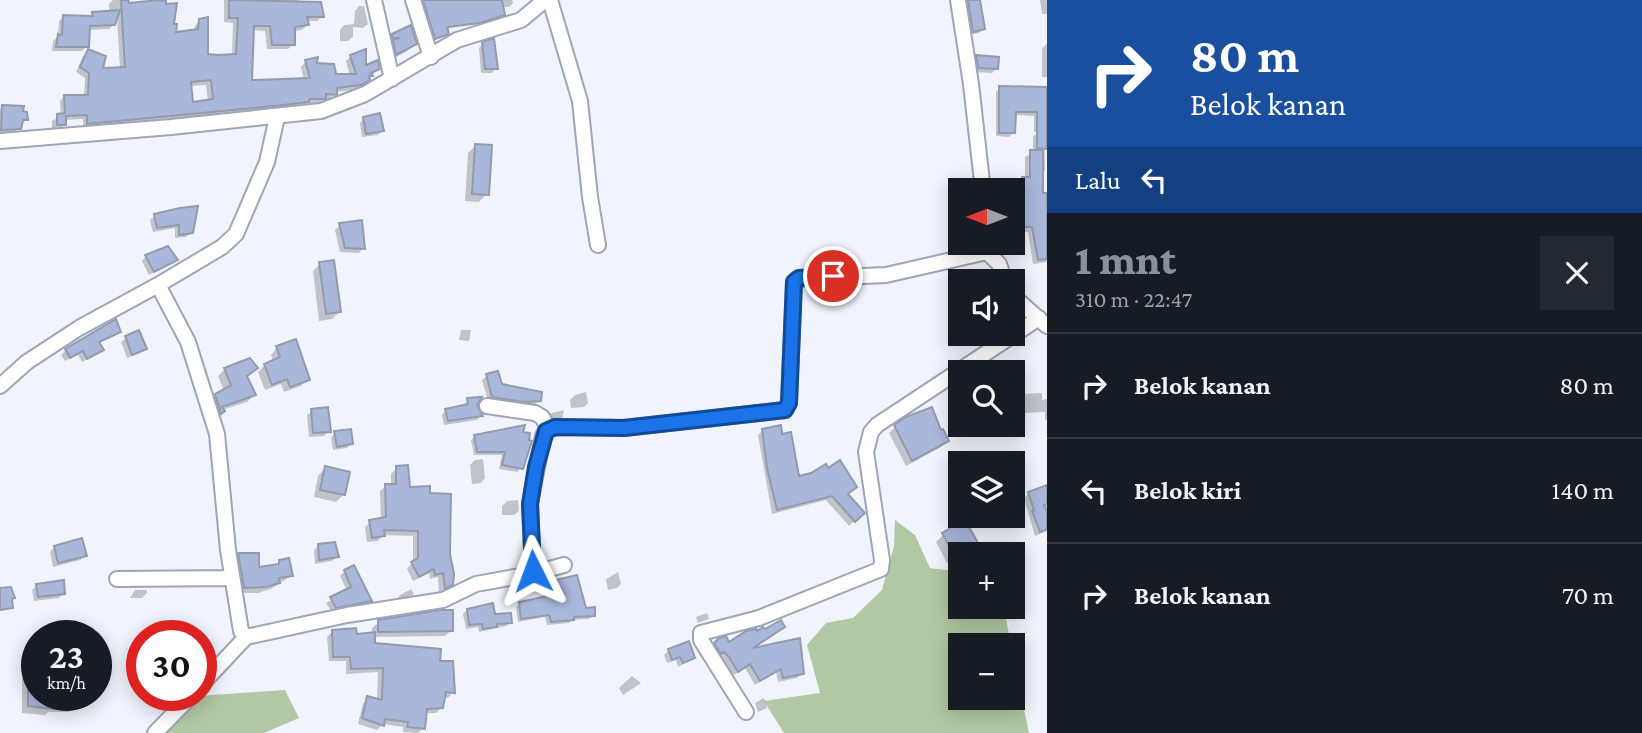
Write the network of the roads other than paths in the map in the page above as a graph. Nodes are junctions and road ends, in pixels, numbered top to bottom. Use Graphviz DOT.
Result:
graph roads {
  1 [pos="374,0"];
  2 [pos="413,0"];
  3 [pos="547,0"];
  4 [pos="958,0"];
  5 [pos="430,57"];
  6 [pos="392,79"];
  7 [pos="277,117"];
  8 [pos="0,141"];
  9 [pos="982,178"];
  10 [pos="598,245"];
  11 [pos="957,256"];
  12 [pos="158,285"];
  13 [pos="1025,306"];
  14 [pos="1043,322"];
  15 [pos="0,386"];
  16 [pos="486,406"];
  17 [pos="549,429"];
  18 [pos="564,565"];
  19 [pos="531,574"];
  20 [pos="232,578"];
  21 [pos="117,579"];
  22 [pos="247,637"];
  23 [pos="217,668"];
  24 [pos="176,711"];
  25 [pos="746,712"];
  26 [pos="155,733"];
  1 -- 6 [label="street"];
  2 -- 5 [label="street"];
  3 -- 5 [label="street"];
  3 -- 10 [label="street"];
  4 -- 9 [label="street"];
  5 -- 6 [label="street"];
  6 -- 7 [label="street"];
  7 -- 8 [label="street"];
  7 -- 12 [label="street"];
  11 -- 17 [label="street"];
  12 -- 15 [label="street"];
  12 -- 20 [label="street"];
  13 -- 14 [label="street"];
  14 -- 25 [label="street"];
  16 -- 17 [label="street"];
  17 -- 19 [label="street"];
  18 -- 19 [label="street"];
  19 -- 22 [label="street"];
  20 -- 21 [label="street"];
  20 -- 22 [label="street"];
  22 -- 23 [label="street"];
  24 -- 26 [label="street"];
}
